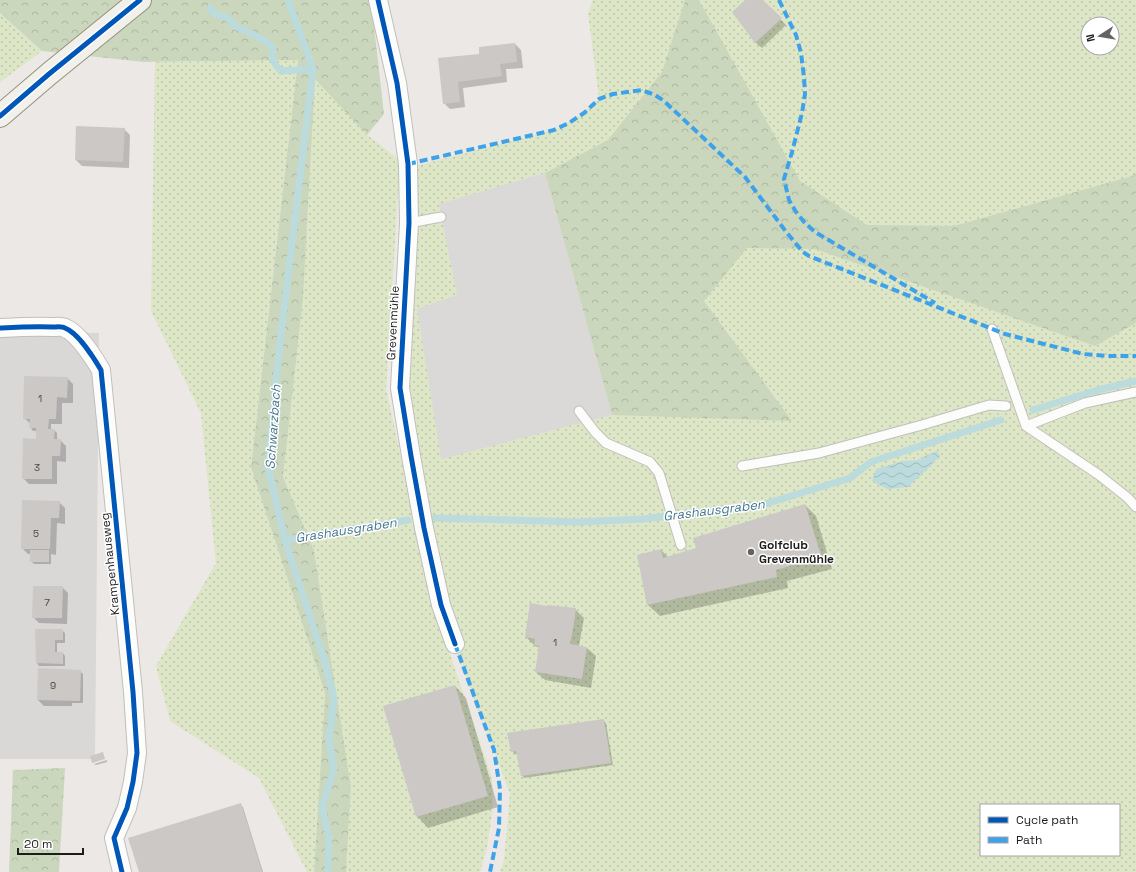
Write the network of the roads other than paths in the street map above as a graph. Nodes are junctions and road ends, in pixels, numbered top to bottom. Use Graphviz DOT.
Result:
graph roads {
  1 [pos="140,0"];
  2 [pos="378,0"];
  3 [pos="0,116"];
  4 [pos="441,218"];
  5 [pos="409,223"];
  6 [pos="0,328"];
  7 [pos="992,329"];
  8 [pos="1136,392"];
  9 [pos="1006,406"];
  10 [pos="579,412"];
  11 [pos="1026,426"];
  12 [pos="742,466"];
  13 [pos="1136,507"];
  14 [pos="681,545"];
  15 [pos="455,644"];
  16 [pos="122,872"];
  1 -- 3 [label="main road"];
  2 -- 5 [label="street, Grevenmühle"];
  4 -- 5 [label="lane"];
  5 -- 15 [label="street, Grevenmühle"];
  6 -- 16 [label="street, Krampenhausweg"];
  7 -- 11 [label="lane"];
  8 -- 11 [label="lane"];
  9 -- 12 [label="lane"];
  10 -- 14 [label="lane"];
  11 -- 13 [label="lane"];
}
